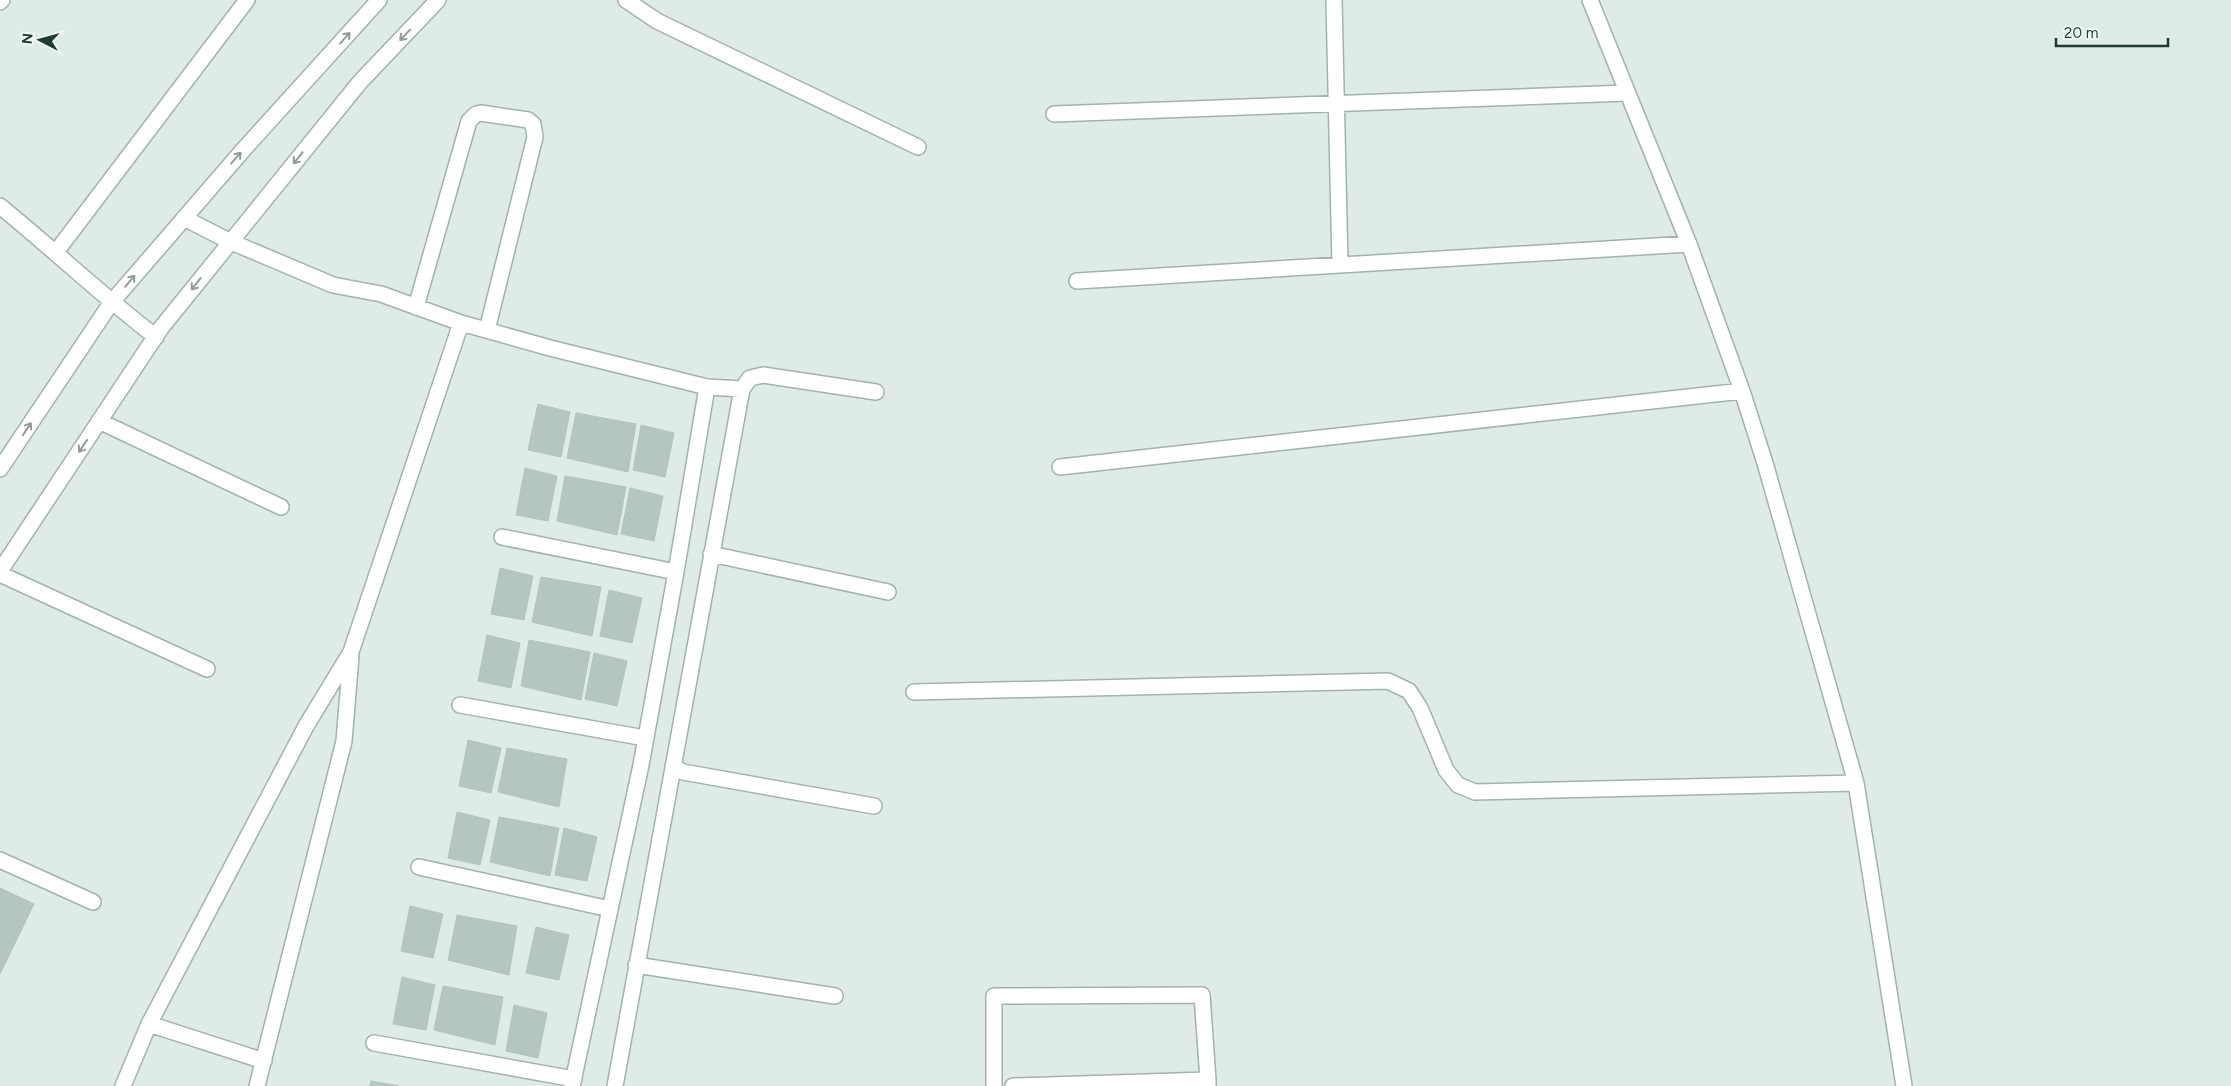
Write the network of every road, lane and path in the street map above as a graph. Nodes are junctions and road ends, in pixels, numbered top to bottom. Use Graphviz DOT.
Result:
graph roads {
  1 [pos="247,0"];
  2 [pos="379,0"];
  3 [pos="438,0"];
  4 [pos="626,0"];
  5 [pos="1334,0"];
  6 [pos="1590,0"];
  7 [pos="1627,93"];
  8 [pos="1337,102"];
  9 [pos="1054,114"];
  10 [pos="918,147"];
  11 [pos="0,206"];
  12 [pos="184,218"];
  13 [pos="229,241"];
  14 [pos="1689,244"];
  15 [pos="56,252"];
  16 [pos="1340,265"];
  17 [pos="1077,281"];
  18 [pos="111,303"];
  19 [pos="416,306"];
  20 [pos="461,323"];
  21 [pos="488,330"];
  22 [pos="156,337"];
  23 [pos="707,387"];
  24 [pos="742,389"];
  25 [pos="1742,391"];
  26 [pos="876,392"];
  27 [pos="99,421"];
  28 [pos="1060,467"];
  29 [pos="0,470"];
  30 [pos="280,507"];
  31 [pos="502,537"];
  32 [pos="712,554"];
  33 [pos="0,572"];
  34 [pos="676,572"];
  35 [pos="888,592"];
  36 [pos="351,652"];
  37 [pos="207,669"];
  38 [pos="914,692"];
  39 [pos="460,705"];
  40 [pos="645,738"];
  41 [pos="673,766"];
  42 [pos="1856,783"];
  43 [pos="874,806"];
  44 [pos="0,860"];
  45 [pos="418,867"];
  46 [pos="93,902"];
  47 [pos="610,909"];
  48 [pos="636,965"];
  49 [pos="835,996"];
  50 [pos="150,1024"];
  51 [pos="374,1043"];
  52 [pos="264,1061"];
  53 [pos="573,1082"];
  54 [pos="1208,1083"];
  55 [pos="123,1086"];
  56 [pos="257,1086"];
  57 [pos="615,1086"];
  58 [pos="994,1086"];
  59 [pos="1013,1086"];
  60 [pos="1092,1086"];
  61 [pos="1904,1086"];
  1 -- 15 [label="street"];
  12 -- 2 [label="street, one-way"];
  3 -- 13 [label="street, one-way"];
  4 -- 10 [label="street"];
  5 -- 8 [label="street"];
  6 -- 7 [label="street"];
  7 -- 8 [label="street"];
  7 -- 14 [label="street"];
  8 -- 9 [label="street"];
  8 -- 16 [label="street"];
  11 -- 15 [label="street"];
  12 -- 13 [label="street"];
  18 -- 12 [label="street, one-way"];
  13 -- 19 [label="street"];
  13 -- 22 [label="street, one-way"];
  14 -- 16 [label="street"];
  14 -- 25 [label="street"];
  15 -- 18 [label="street"];
  16 -- 17 [label="street"];
  18 -- 22 [label="street"];
  29 -- 18 [label="street, one-way"];
  19 -- 20 [label="street"];
  19 -- 21 [label="street"];
  20 -- 21 [label="street"];
  20 -- 36 [label="street"];
  21 -- 23 [label="street"];
  22 -- 27 [label="street"];
  23 -- 24 [label="street"];
  23 -- 34 [label="street"];
  24 -- 26 [label="street"];
  24 -- 32 [label="street"];
  25 -- 28 [label="street"];
  25 -- 42 [label="street"];
  27 -- 30 [label="street"];
  27 -- 33 [label="street, one-way"];
  31 -- 34 [label="street"];
  32 -- 35 [label="street"];
  32 -- 41 [label="street"];
  33 -- 37 [label="street"];
  34 -- 40 [label="street"];
  36 -- 50 [label="street"];
  36 -- 52 [label="street"];
  38 -- 42 [label="street"];
  39 -- 40 [label="street"];
  40 -- 47 [label="street"];
  41 -- 43 [label="street"];
  41 -- 48 [label="street"];
  42 -- 61 [label="street"];
  44 -- 46 [label="street"];
  45 -- 47 [label="street"];
  47 -- 53 [label="street"];
  48 -- 49 [label="street"];
  48 -- 57 [label="street"];
  50 -- 52 [label="street"];
  50 -- 55 [label="street"];
  51 -- 53 [label="street"];
  52 -- 56 [label="street"];
  54 -- 58 [label="street"];
  54 -- 60 [label="street"];
  59 -- 60 [label="street"];
}
